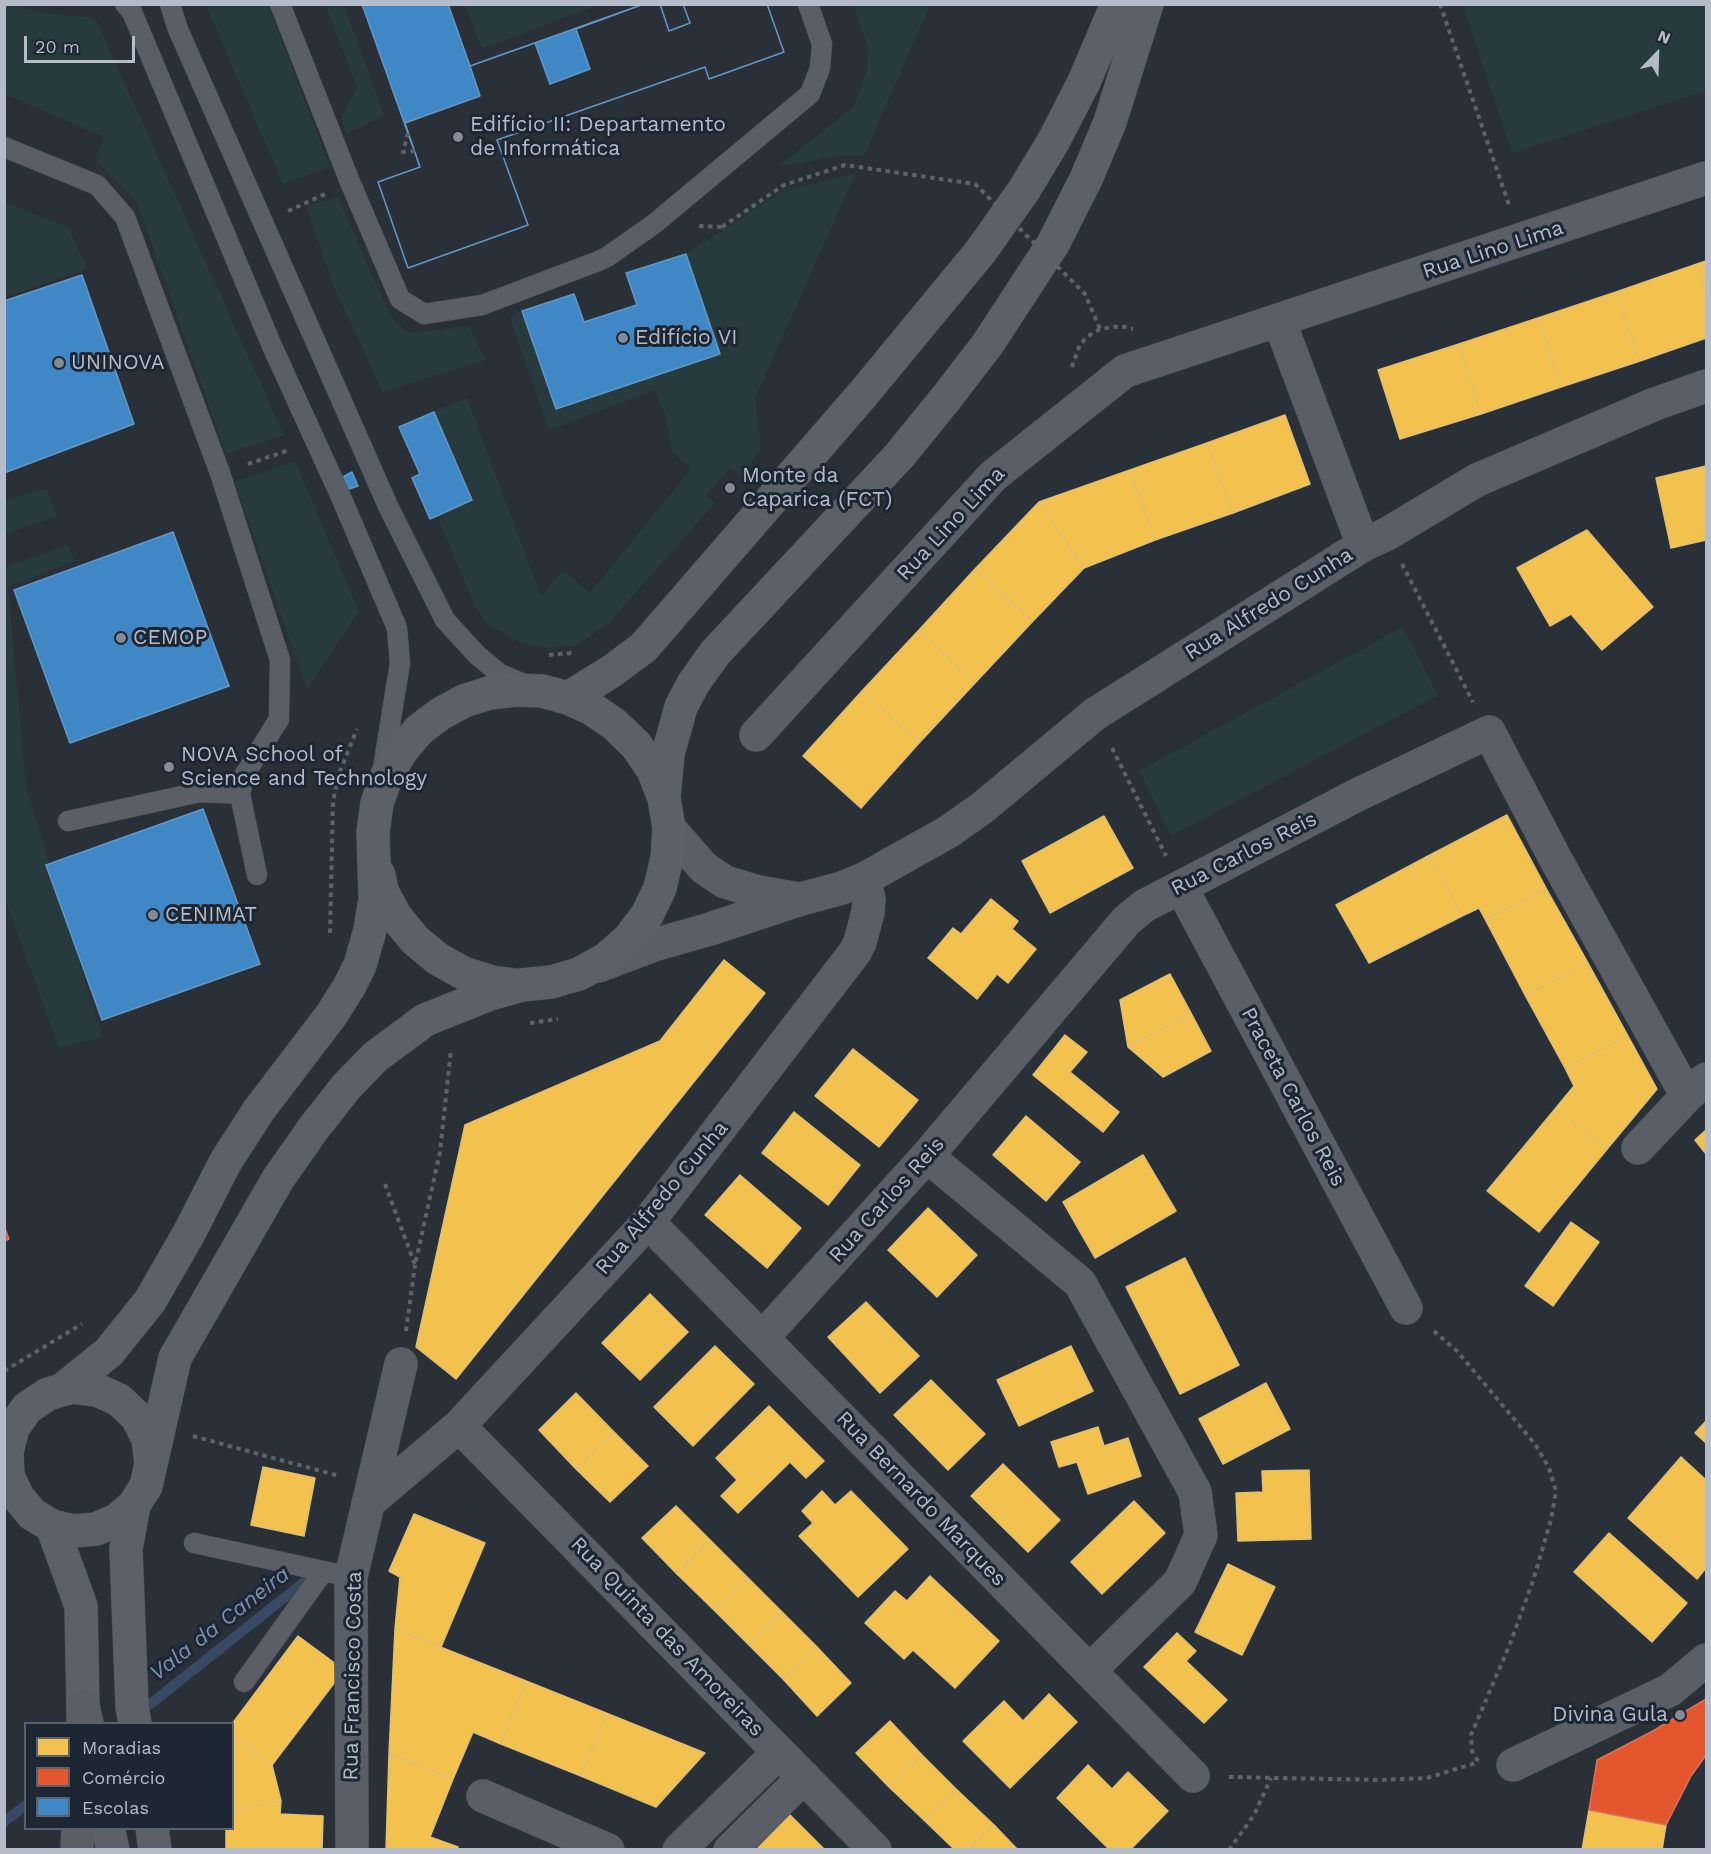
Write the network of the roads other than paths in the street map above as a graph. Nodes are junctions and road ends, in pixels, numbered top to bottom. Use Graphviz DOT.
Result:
graph roads {
  1 [pos="125,4"];
  2 [pos="170,4"];
  3 [pos="280,4"];
  4 [pos="808,4"];
  5 [pos="1117,4"];
  6 [pos="1147,4"];
  7 [pos="4,147"];
  8 [pos="1707,178"];
  9 [pos="1279,320"];
  10 [pos="1707,386"];
  11 [pos="1375,540"];
  12 [pos="555,695"];
  13 [pos="756,735"];
  14 [pos="240,794"];
  15 [pos="377,803"];
  16 [pos="666,813"];
  17 [pos="68,821"];
  18 [pos="375,862"];
  19 [pos="258,875"];
  20 [pos="864,879"];
  21 [pos="1181,887"];
  22 [pos="801,899"];
  23 [pos="579,974"];
  24 [pos="522,985"];
  25 [pos="1697,1088"];
  26 [pos="1638,1148"];
  27 [pos="927,1156"];
  28 [pos="648,1222"];
  29 [pos="1406,1308"];
  30 [pos="763,1337"];
  31 [pos="401,1364"];
  32 [pos="62,1390"];
  33 [pos="459,1426"];
  34 [pos="9,1430"];
  35 [pos="151,1464"];
  36 [pos="11,1495"];
  37 [pos="370,1498"];
  38 [pos="134,1505"];
  39 [pos="52,1526"];
  40 [pos="194,1542"];
  41 [pos="337,1575"];
  42 [pos="1707,1660"];
  43 [pos="1090,1670"];
  44 [pos="244,1682"];
  45 [pos="84,1718"];
  46 [pos="135,1722"];
  47 [pos="779,1752"];
  48 [pos="1513,1765"];
  49 [pos="1193,1776"];
  50 [pos="804,1777"];
  51 [pos="483,1796"];
  52 [pos="78,1830"];
  53 [pos="108,1830"];
  54 [pos="152,1830"];
  55 [pos="77,1850"];
  56 [pos="113,1850"];
  57 [pos="155,1850"];
  58 [pos="352,1850"];
  59 [pos="608,1850"];
  60 [pos="679,1850"];
  61 [pos="730,1850"];
  62 [pos="875,1850"];
  1 -- 15 [label="lane"];
  2 -- 12 [label="lane"];
  3 -- 4 [label="lane"];
  5 -- 12 [label="main road"];
  6 -- 16 [label="main road"];
  7 -- 14 [label="lane"];
  8 -- 9 [label="street, Rua Lino Lima"];
  9 -- 11 [label="street"];
  9 -- 13 [label="street, Rua Lino Lima"];
  10 -- 11 [label="street, Rua Alfredo Cunha"];
  11 -- 20 [label="street, Rua Alfredo Cunha"];
  12 -- 15 [label="main road"];
  12 -- 16 [label="main road"];
  14 -- 17 [label="lane"];
  14 -- 19 [label="lane"];
  15 -- 18 [label="main road"];
  16 -- 22 [label="street, Rua Alfredo Cunha"];
  16 -- 23 [label="main road"];
  18 -- 24 [label="main road"];
  18 -- 32 [label="main road"];
  20 -- 22 [label="street, Rua Alfredo Cunha"];
  20 -- 28 [label="street, Rua Alfredo Cunha"];
  21 -- 25 [label="street, Rua Carlos Reis"];
  21 -- 27 [label="street, Rua Carlos Reis"];
  21 -- 29 [label="street, Praceta Carlos Reis"];
  22 -- 23 [label="street, Rua Alfredo Cunha"];
  23 -- 24 [label="main road"];
  24 -- 35 [label="main road"];
  25 -- 26 [label="street"];
  27 -- 30 [label="street, Rua Carlos Reis"];
  27 -- 43 [label="street"];
  28 -- 30 [label="street, Rua Bernardo Marques"];
  28 -- 33 [label="street, Rua Alfredo Cunha"];
  30 -- 43 [label="street, Rua Bernardo Marques"];
  31 -- 37 [label="street, Rua Francisco Costa"];
  32 -- 34 [label="main road"];
  32 -- 35 [label="main road"];
  33 -- 37 [label="street, Rua Alfredo Cunha"];
  33 -- 47 [label="street, Rua Quinta das Amoreiras"];
  34 -- 36 [label="main road"];
  35 -- 38 [label="main road"];
  36 -- 39 [label="main road"];
  37 -- 41 [label="street, Rua Francisco Costa"];
  38 -- 39 [label="main road"];
  38 -- 46 [label="main road"];
  39 -- 45 [label="main road"];
  40 -- 41 [label="lane"];
  41 -- 44 [label="lane"];
  41 -- 58 [label="street, Rua Francisco Costa"];
  42 -- 48 [label="street"];
  43 -- 49 [label="street, Rua Bernardo Marques"];
  47 -- 50 [label="street, Rua Quinta das Amoreiras"];
  47 -- 60 [label="street"];
  50 -- 61 [label="street"];
  50 -- 62 [label="street, Rua Quinta das Amoreiras"];
  51 -- 59 [label="street"];
  52 -- 55 [label="highway"];
  53 -- 56 [label="main road"];
  54 -- 57 [label="main road"];
}
